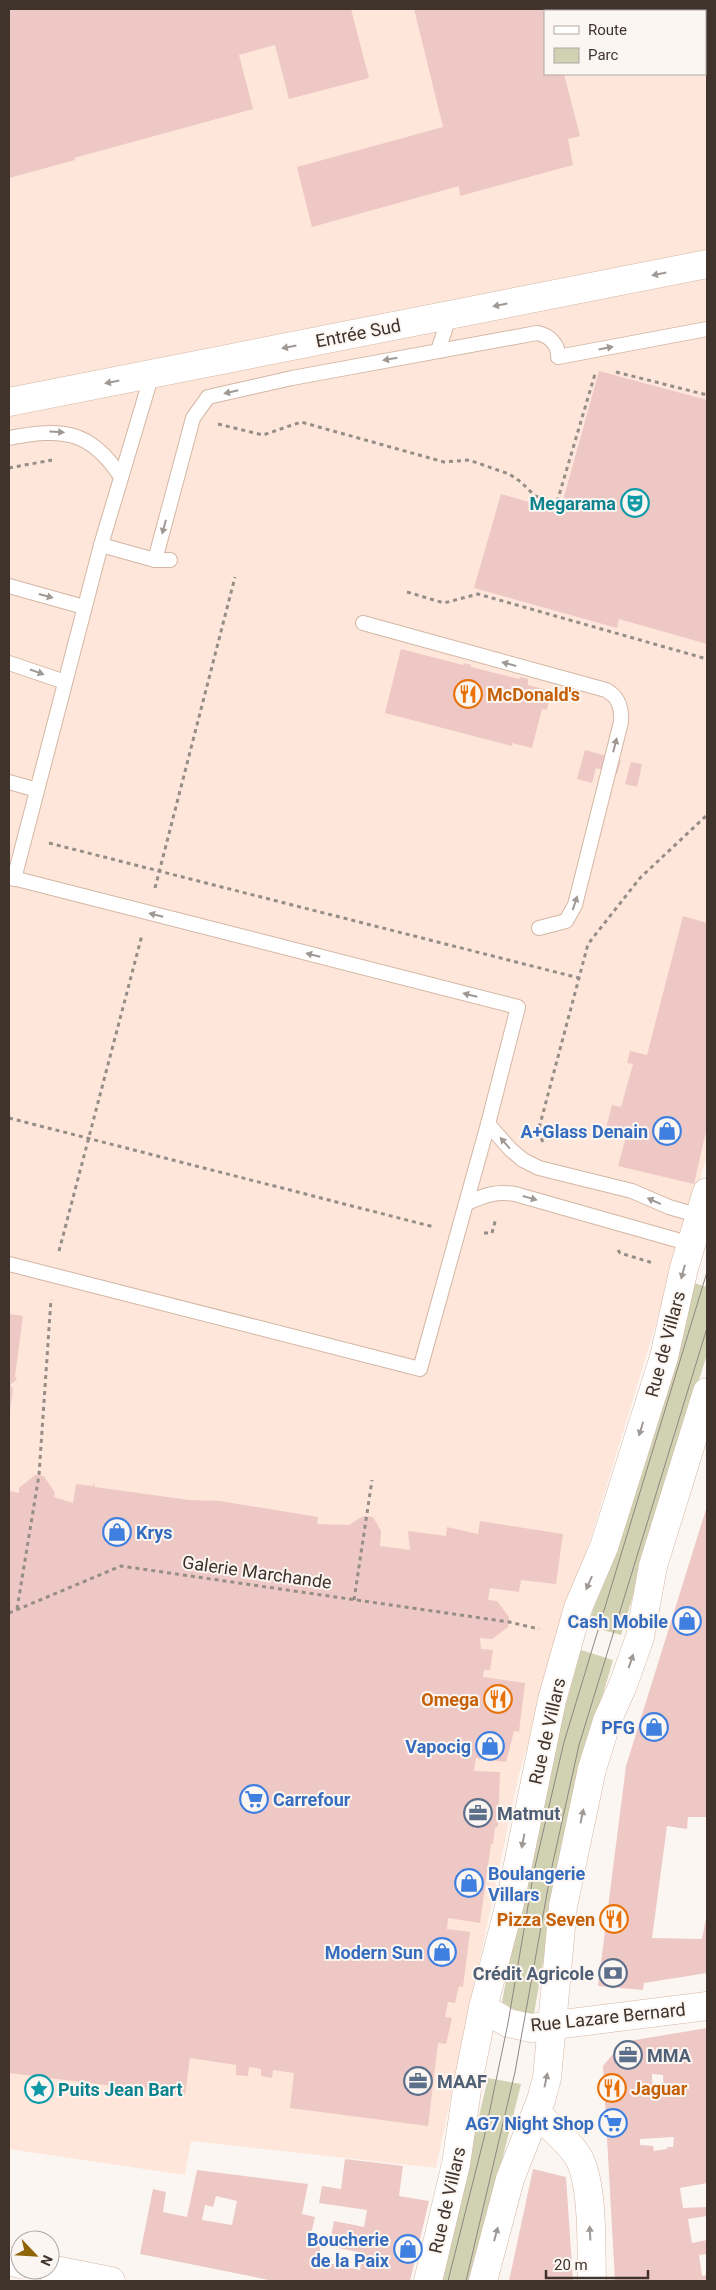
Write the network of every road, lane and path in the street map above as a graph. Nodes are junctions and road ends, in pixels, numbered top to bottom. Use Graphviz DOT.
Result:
graph roads {
  1 [pos="707,264"];
  2 [pos="450,314"];
  3 [pos="707,329"];
  4 [pos="438,351"];
  5 [pos="597,367"];
  6 [pos="606,370"];
  7 [pos="152,374"];
  8 [pos="707,395"];
  9 [pos="9,402"];
  10 [pos="193,418"];
  11 [pos="9,438"];
  12 [pos="93,444"];
  13 [pos="9,468"];
  14 [pos="121,477"];
  15 [pos="101,545"];
  16 [pos="155,560"];
  17 [pos="170,560"];
  18 [pos="9,586"];
  19 [pos="407,592"];
  20 [pos="84,607"];
  21 [pos="363,623"];
  22 [pos="707,659"];
  23 [pos="9,663"];
  24 [pos="65,682"];
  25 [pos="9,782"];
  26 [pos="37,790"];
  27 [pos="707,816"];
  28 [pos="25,836"];
  29 [pos="11,878"];
  30 [pos="539,928"];
  31 [pos="579,978"];
  32 [pos="9,1118"];
  33 [pos="488,1124"];
  34 [pos="566,1175"];
  35 [pos="467,1203"];
  36 [pos="704,1204"];
  37 [pos="497,1215"];
  38 [pos="593,1215"];
  39 [pos="459,1233"];
  40 [pos="688,1256"];
  41 [pos="9,1264"];
  42 [pos="53,1276"];
  43 [pos="707,1392"];
  44 [pos="372,1480"];
  45 [pos="354,1600"];
  46 [pos="17,1610"];
  47 [pos="9,1613"];
  48 [pos="509,1622"];
  49 [pos="707,2006"];
  50 [pos="483,2008"];
  51 [pos="552,2026"];
  52 [pos="536,2113"];
  53 [pos="60,2272"];
  54 [pos="111,2281"];
  55 [pos="428,2281"];
  56 [pos="483,2281"];
  57 [pos="592,2281"];
  1 -- 2 [label="street, Entrée Sud, one-way"];
  2 -- 4 [label="lane"];
  2 -- 7 [label="street, Entrée Sud, one-way"];
  4 -- 3 [label="lane, one-way"];
  4 -- 10 [label="lane, one-way"];
  5 -- 10 [label="path"];
  6 -- 8 [label="path"];
  7 -- 9 [label="street, Entrée Sud, one-way"];
  7 -- 14 [label="lane"];
  10 -- 16 [label="lane, one-way"];
  11 -- 12 [label="lane, one-way"];
  12 -- 13 [label="path"];
  12 -- 14 [label="lane"];
  14 -- 15 [label="lane"];
  15 -- 16 [label="lane"];
  15 -- 20 [label="lane"];
  16 -- 17 [label="lane"];
  18 -- 20 [label="lane, one-way"];
  19 -- 22 [label="path"];
  20 -- 24 [label="lane"];
  30 -- 21 [label="lane, one-way"];
  23 -- 24 [label="lane, one-way"];
  24 -- 26 [label="lane"];
  25 -- 26 [label="lane"];
  26 -- 28 [label="lane"];
  27 -- 31 [label="path"];
  28 -- 29 [label="lane"];
  28 -- 31 [label="path"];
  33 -- 29 [label="lane, one-way"];
  31 -- 34 [label="path"];
  32 -- 39 [label="path"];
  34 -- 33 [label="lane, one-way"];
  33 -- 35 [label="lane"];
  36 -- 34 [label="lane, one-way"];
  35 -- 38 [label="lane, one-way"];
  35 -- 39 [label="lane"];
  36 -- 40 [label="street, Rue de Villars"];
  37 -- 39 [label="path"];
  38 -- 40 [label="lane"];
  38 -- 40 [label="path"];
  39 -- 42 [label="lane"];
  40 -- 50 [label="street, Rue de Villars, one-way"];
  41 -- 42 [label="lane"];
  42 -- 46 [label="path"];
  51 -- 43 [label="street, one-way"];
  44 -- 45 [label="path"];
  45 -- 46 [label="path, Galerie Marchande"];
  45 -- 48 [label="path, Galerie Marchande"];
  46 -- 47 [label="path, Galerie Marchande"];
  49 -- 51 [label="street, Rue Lazare Bernard"];
  50 -- 51 [label="street, Rue Lazare Bernard"];
  50 -- 55 [label="street, Rue de Villars"];
  52 -- 51 [label="street, one-way"];
  56 -- 52 [label="street, one-way"];
  57 -- 52 [label="street, one-way"];
  53 -- 54 [label="street"];
}
